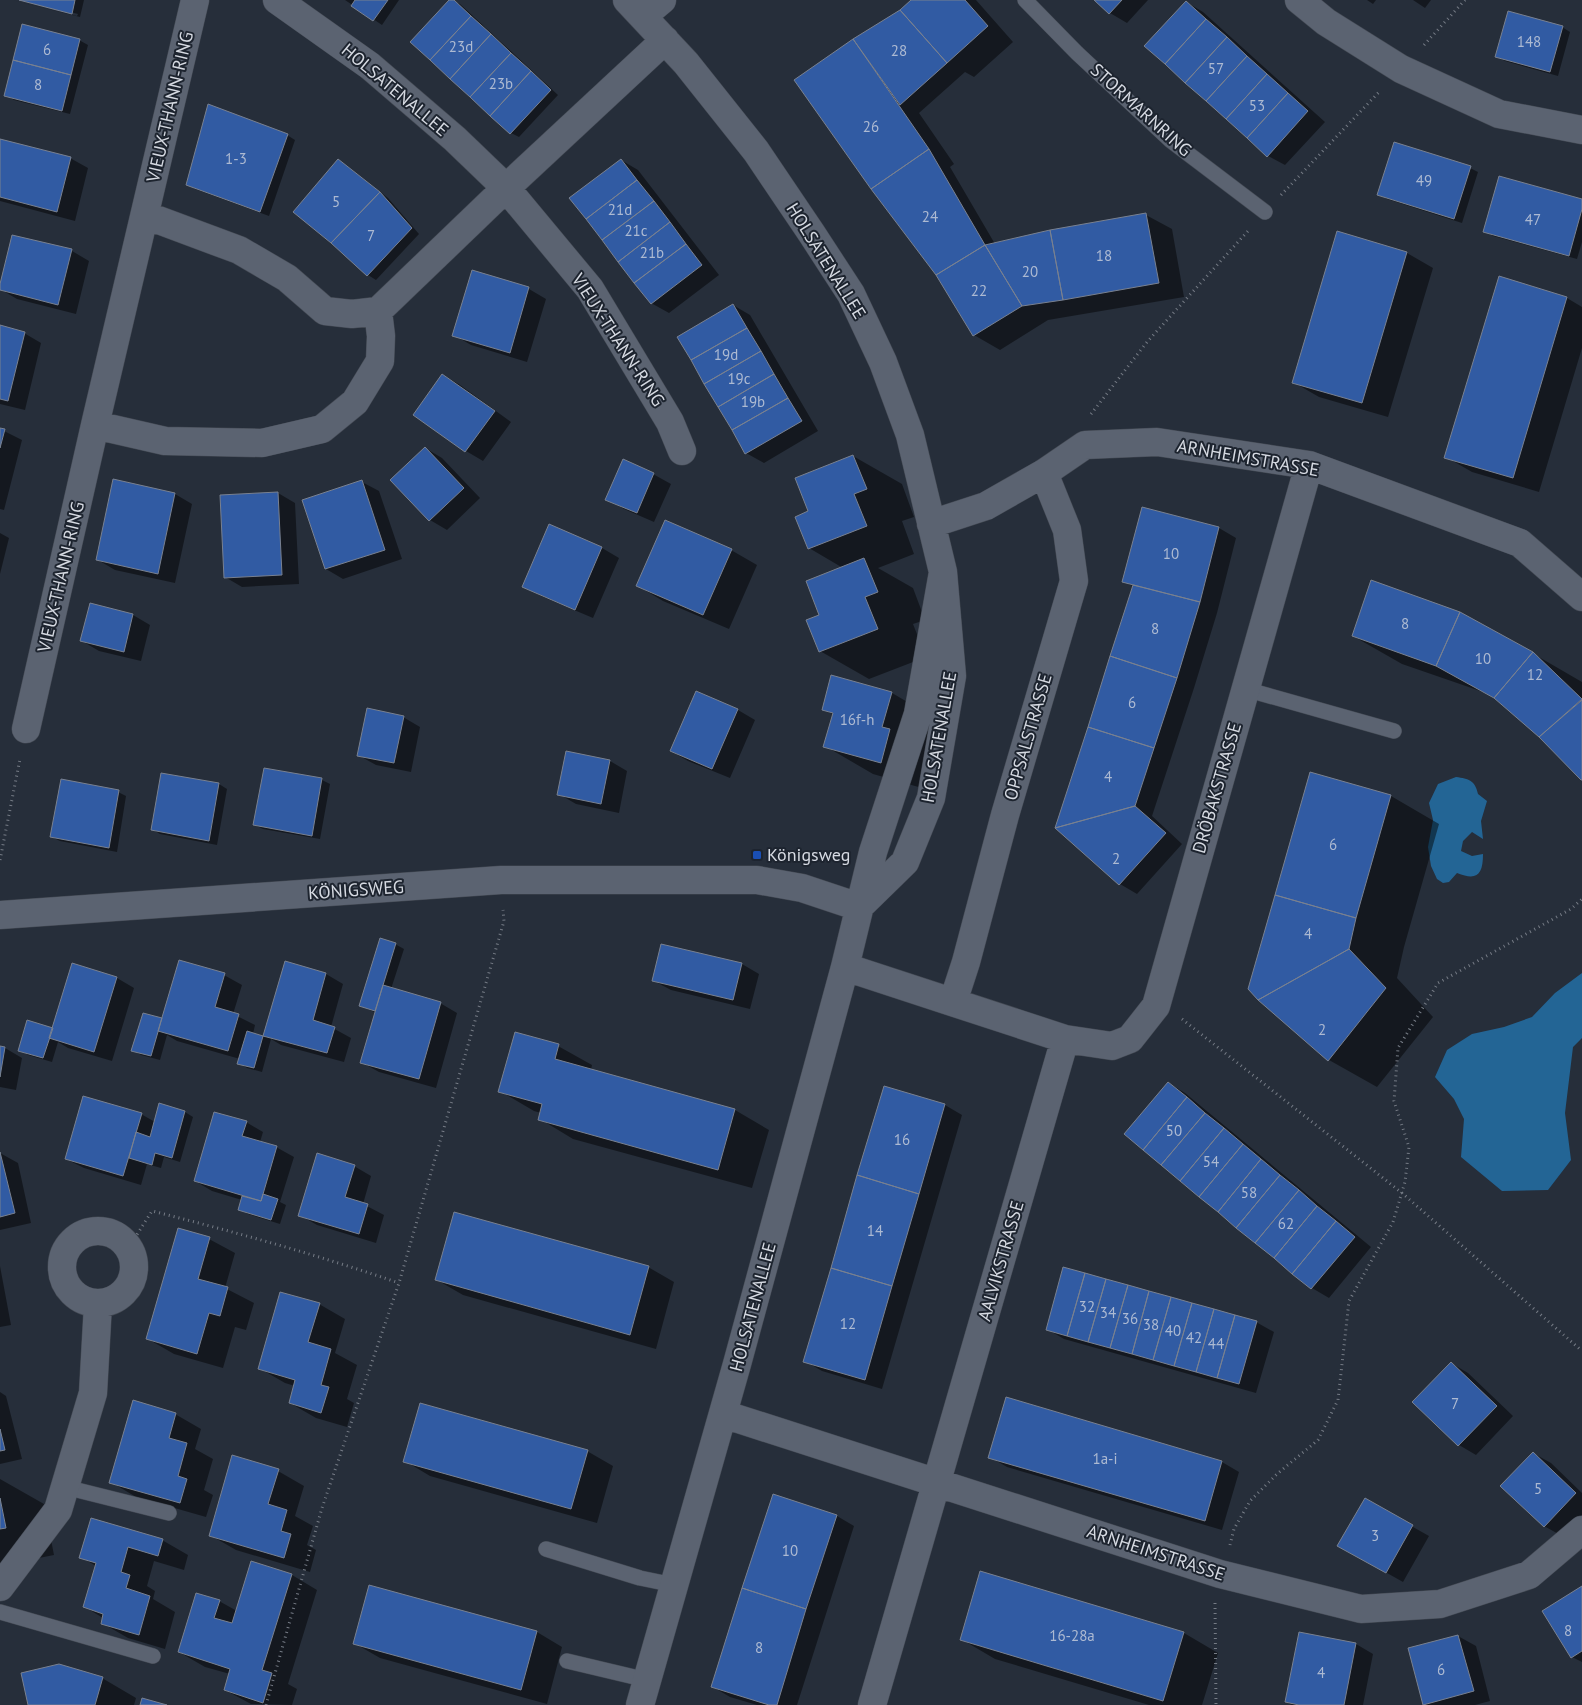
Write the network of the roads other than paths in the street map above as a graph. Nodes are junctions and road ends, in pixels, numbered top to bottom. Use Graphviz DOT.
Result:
graph roads {
  1 [pos="195,0"];
  2 [pos="277,0"];
  3 [pos="1025,0"];
  4 [pos="1299,0"];
  5 [pos="644,5"];
  6 [pos="665,40"];
  7 [pos="1582,130"];
  8 [pos="506,188"];
  9 [pos="1265,212"];
  10 [pos="145,215"];
  11 [pos="378,311"];
  12 [pos="95,425"];
  13 [pos="682,451"];
  14 [pos="1309,465"];
  15 [pos="1044,473"];
  16 [pos="932,524"];
  17 [pos="944,572"];
  18 [pos="1582,597"];
  19 [pos="1245,689"];
  20 [pos="26,729"];
  21 [pos="1394,731"];
  22 [pos="859,907"];
  23 [pos="0,915"];
  24 [pos="845,968"];
  25 [pos="952,1002"];
  26 [pos="1065,1039"];
  27 [pos="98,1304"];
  28 [pos="723,1414"];
  29 [pos="936,1482"];
  30 [pos="65,1487"];
  31 [pos="169,1513"];
  32 [pos="1582,1530"];
  33 [pos="546,1549"];
  34 [pos="674,1585"];
  35 [pos="0,1587"];
  36 [pos="0,1612"];
  37 [pos="153,1656"];
  38 [pos="567,1661"];
  39 [pos="643,1693"];
  40 [pos="872,1705"];
  1 -- 10 [label="street, VIEUX-THANN-RING"];
  2 -- 8 [label="street, HOLSATENALLEE"];
  3 -- 9 [label="lane, STORMARNRING"];
  4 -- 7 [label="street"];
  5 -- 6 [label="street, HOLSATENALLEE"];
  6 -- 8 [label="street"];
  6 -- 16 [label="street, HOLSATENALLEE"];
  8 -- 11 [label="street"];
  8 -- 13 [label="street, VIEUX-THANN-RING"];
  10 -- 11 [label="street"];
  10 -- 12 [label="street, VIEUX-THANN-RING"];
  11 -- 12 [label="street"];
  12 -- 20 [label="street, VIEUX-THANN-RING"];
  14 -- 15 [label="street, ARNHEIMSTRASSE"];
  14 -- 18 [label="street, ARNHEIMSTRASSE"];
  14 -- 19 [label="street, DRÖBAKSTRASSE"];
  15 -- 16 [label="street, ARNHEIMSTRASSE"];
  15 -- 25 [label="street, OPPSALSTRASSE"];
  16 -- 17 [label="street, HOLSATENALLEE"];
  17 -- 22 [label="street, HOLSATENALLEE"];
  17 -- 22 [label="street, HOLSATENALLEE"];
  19 -- 21 [label="lane"];
  19 -- 26 [label="street, DRÖBAKSTRASSE"];
  22 -- 23 [label="street, KÖNIGSWEG"];
  22 -- 24 [label="street, HOLSATENALLEE"];
  24 -- 25 [label="street"];
  24 -- 28 [label="street, HOLSATENALLEE"];
  25 -- 26 [label="street"];
  26 -- 29 [label="street, AALVIKSTRASSE"];
  27 -- 27 [label="street"];
  27 -- 30 [label="street"];
  28 -- 29 [label="street, ARNHEIMSTRASSE"];
  28 -- 34 [label="street, HOLSATENALLEE"];
  29 -- 32 [label="street, ARNHEIMSTRASSE"];
  29 -- 40 [label="street, AALVIKSTRASSE"];
  30 -- 31 [label="lane"];
  30 -- 35 [label="street"];
  33 -- 34 [label="lane"];
  34 -- 39 [label="street, HOLSATENALLEE"];
  36 -- 37 [label="lane"];
  38 -- 39 [label="lane"];
}
